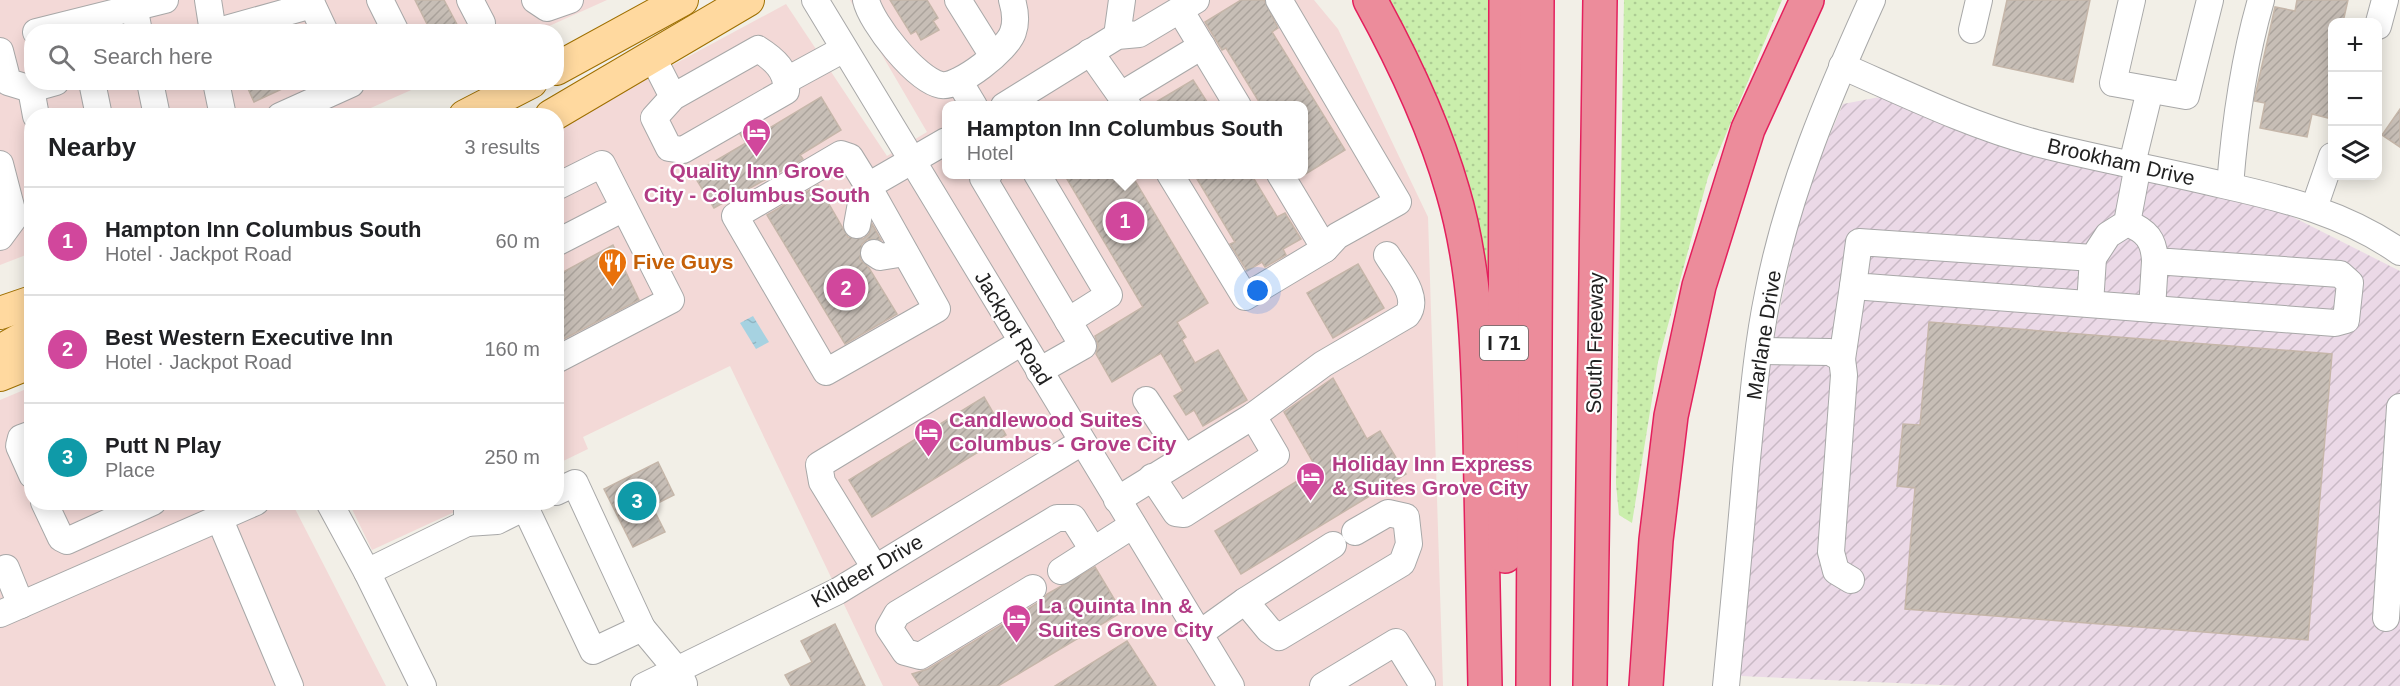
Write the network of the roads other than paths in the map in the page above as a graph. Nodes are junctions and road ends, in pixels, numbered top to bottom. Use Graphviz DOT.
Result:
graph roads {
  1 [pos="165,0"];
  2 [pos="208,0"];
  3 [pos="380,0"];
  4 [pos="470,0"];
  5 [pos="535,0"];
  6 [pos="570,0"];
  7 [pos="748,0"];
  8 [pos="815,0"];
  9 [pos="866,0"];
  10 [pos="883,0"];
  11 [pos="958,0"];
  12 [pos="1012,0"];
  13 [pos="1122,0"];
  14 [pos="1279,0"];
  15 [pos="1370,0"];
  16 [pos="1506,0"];
  17 [pos="1537,0"];
  18 [pos="1600,0"];
  19 [pos="1808,0"];
  20 [pos="1872,0"];
  21 [pos="1979,0"];
  22 [pos="2132,0"];
  23 [pos="2210,0"];
  24 [pos="2261,0"];
  25 [pos="2385,0"];
  26 [pos="311,3"];
  27 [pos="668,5"];
  28 [pos="1188,5"];
  29 [pos="135,13"];
  30 [pos="2380,18"];
  31 [pos="77,24"];
  32 [pos="212,24"];
  33 [pos="241,24"];
  34 [pos="320,24"];
  35 [pos="392,24"];
  36 [pos="481,24"];
  37 [pos="1972,30"];
  38 [pos="24,34"];
  39 [pos="1117,36"];
  40 [pos="0,40"];
  41 [pos="1202,46"];
  42 [pos="844,49"];
  43 [pos="0,51"];
  44 [pos="1090,52"];
  45 [pos="901,55"];
  46 [pos="652,56"];
  47 [pos="993,56"];
  48 [pos="564,64"];
  49 [pos="1842,66"];
  50 [pos="787,80"];
  51 [pos="959,81"];
  52 [pos="13,87"];
  53 [pos="94,90"];
  54 [pos="152,90"];
  55 [pos="218,90"];
  56 [pos="338,90"];
  57 [pos="515,90"];
  58 [pos="2150,90"];
  59 [pos="673,97"];
  60 [pos="1125,100"];
  61 [pos="972,101"];
  62 [pos="1010,101"];
  63 [pos="1236,101"];
  64 [pos="30,108"];
  65 [pos="97,108"];
  66 [pos="155,108"];
  67 [pos="221,108"];
  68 [pos="298,108"];
  69 [pos="481,108"];
  70 [pos="564,108"];
  71 [pos="942,144"];
  72 [pos="913,162"];
  73 [pos="0,164"];
  74 [pos="2135,164"];
  75 [pos="2328,168"];
  76 [pos="984,179"];
  77 [pos="1040,179"];
  78 [pos="1173,179"];
  79 [pos="1283,179"];
  80 [pos="564,183"];
  81 [pos="2230,186"];
  82 [pos="870,189"];
  83 [pos="624,208"];
  84 [pos="2314,208"];
  85 [pos="2127,223"];
  86 [pos="857,225"];
  87 [pos="0,237"];
  88 [pos="564,239"];
  89 [pos="1325,249"];
  90 [pos="2400,252"];
  91 [pos="874,253"];
  92 [pos="905,253"];
  93 [pos="1387,255"];
  94 [pos="2093,258"];
  95 [pos="2155,261"];
  96 [pos="1853,286"];
  97 [pos="2090,304"];
  98 [pos="24,305"];
  99 [pos="2152,309"];
  100 [pos="0,313"];
  101 [pos="1068,321"];
  102 [pos="24,338"];
  103 [pos="1022,342"];
  104 [pos="0,351"];
  105 [pos="1759,351"];
  106 [pos="564,356"];
  107 [pos="1842,359"];
  108 [pos="24,365"];
  109 [pos="1039,371"];
  110 [pos="0,375"];
  111 [pos="1146,400"];
  112 [pos="2400,407"];
  113 [pos="1253,416"];
  114 [pos="24,437"];
  115 [pos="1082,442"];
  116 [pos="24,457"];
  117 [pos="1184,458"];
  118 [pos="1152,477"];
  119 [pos="564,488"];
  120 [pos="1118,500"];
  121 [pos="48,510"];
  122 [pos="136,510"];
  123 [pos="241,510"];
  124 [pos="333,510"];
  125 [pos="520,510"];
  126 [pos="532,510"];
  127 [pos="467,513"];
  128 [pos="220,520"];
  129 [pos="112,521"];
  130 [pos="1133,525"];
  131 [pos="1355,532"];
  132 [pos="1333,545"];
  133 [pos="1093,550"];
  134 [pos="124,562"];
  135 [pos="2,565"];
  136 [pos="875,568"];
  137 [pos="1060,571"];
  138 [pos="367,572"];
  139 [pos="1851,580"];
  140 [pos="1033,588"];
  141 [pos="1245,601"];
  142 [pos="11,610"];
  143 [pos="2386,618"];
  144 [pos="642,628"];
  145 [pos="1199,634"];
  146 [pos="681,678"];
  147 [pos="1644,681"];
  148 [pos="1422,684"];
  149 [pos="290,686"];
  150 [pos="423,686"];
  151 [pos="644,686"];
  152 [pos="1231,686"];
  153 [pos="1323,686"];
  154 [pos="1485,686"];
  155 [pos="1505,686"];
  156 [pos="1533,686"];
  157 [pos="1590,686"];
  158 [pos="1726,686"];
  1 -- 29 [label="street"];
  2 -- 32 [label="street"];
  3 -- 35 [label="street"];
  4 -- 36 [label="street"];
  5 -- 6 [label="street"];
  7 -- 46 [label="main road"];
  8 -- 42 [label="street, Jackpot Road"];
  9 -- 45 [label="street"];
  10 -- 45 [label="street"];
  11 -- 47 [label="street"];
  12 -- 47 [label="street"];
  13 -- 39 [label="street"];
  14 -- 89 [label="street"];
  15 -- 154 [label="highway"];
  16 -- 155 [label="highway, I 71"];
  17 -- 156 [label="highway, I 71"];
  18 -- 157 [label="highway, South Freeway"];
  19 -- 147 [label="highway"];
  20 -- 49 [label="street, Marlane Drive"];
  21 -- 37 [label="street"];
  22 -- 58 [label="street"];
  23 -- 58 [label="street"];
  24 -- 81 [label="street"];
  25 -- 30 [label="street"];
  26 -- 33 [label="street"];
  26 -- 34 [label="street"];
  27 -- 48 [label="main road"];
  28 -- 39 [label="street"];
  28 -- 41 [label="street"];
  29 -- 31 [label="street"];
  38 -- 40 [label="street"];
  39 -- 44 [label="street"];
  41 -- 60 [label="street"];
  41 -- 63 [label="street"];
  42 -- 50 [label="street"];
  42 -- 72 [label="street, Jackpot Road"];
  43 -- 52 [label="street"];
  44 -- 60 [label="street"];
  44 -- 62 [label="street"];
  45 -- 51 [label="street"];
  46 -- 59 [label="street"];
  46 -- 70 [label="main road"];
  47 -- 51 [label="street"];
  49 -- 74 [label="street, Brookham Drive"];
  49 -- 105 [label="street, Marlane Drive"];
  50 -- 59 [label="street"];
  50 -- 59 [label="street"];
  51 -- 61 [label="street"];
  52 -- 64 [label="street"];
  53 -- 65 [label="street"];
  54 -- 66 [label="street"];
  55 -- 67 [label="street"];
  56 -- 68 [label="street"];
  57 -- 69 [label="main road"];
  58 -- 74 [label="street"];
  71 -- 72 [label="street"];
  72 -- 82 [label="street"];
  72 -- 103 [label="street, Jackpot Road"];
  73 -- 87 [label="street"];
  74 -- 81 [label="street, Brookham Drive"];
  74 -- 85 [label="street"];
  75 -- 84 [label="street"];
  76 -- 101 [label="street"];
  77 -- 101 [label="street"];
  78 -- 89 [label="street"];
  79 -- 89 [label="street"];
  80 -- 83 [label="street"];
  81 -- 84 [label="street, Brookham Drive"];
  82 -- 86 [label="street"];
  82 -- 92 [label="street"];
  82 -- 92 [label="street"];
  83 -- 88 [label="street"];
  83 -- 106 [label="street"];
  84 -- 90 [label="street, Brookham Drive"];
  85 -- 94 [label="street"];
  85 -- 95 [label="street"];
  91 -- 92 [label="street"];
  93 -- 113 [label="street"];
  94 -- 96 [label="street"];
  94 -- 97 [label="street"];
  95 -- 99 [label="street"];
  95 -- 99 [label="street"];
  96 -- 97 [label="street"];
  96 -- 107 [label="street"];
  97 -- 99 [label="street"];
  98 -- 100 [label="main road"];
  101 -- 109 [label="street"];
  102 -- 104 [label="main road"];
  103 -- 109 [label="street, Jackpot Road"];
  103 -- 136 [label="street"];
  105 -- 107 [label="street"];
  105 -- 158 [label="street, Marlane Drive"];
  107 -- 139 [label="street"];
  108 -- 110 [label="main road"];
  109 -- 115 [label="street, Jackpot Road"];
  111 -- 117 [label="street"];
  112 -- 143 [label="street"];
  113 -- 117 [label="street"];
  113 -- 118 [label="street"];
  114 -- 116 [label="street"];
  115 -- 120 [label="street, Jackpot Road"];
  115 -- 136 [label="street, Killdeer Drive"];
  117 -- 118 [label="street"];
  118 -- 120 [label="street"];
  119 -- 144 [label="street"];
  120 -- 130 [label="street, Jackpot Road"];
  121 -- 129 [label="street"];
  122 -- 129 [label="street"];
  123 -- 128 [label="street"];
  124 -- 138 [label="street"];
  125 -- 127 [label="street"];
  126 -- 144 [label="street"];
  127 -- 138 [label="street"];
  128 -- 134 [label="street"];
  128 -- 149 [label="street"];
  129 -- 134 [label="street"];
  130 -- 133 [label="street"];
  130 -- 145 [label="street, Jackpot Road"];
  131 -- 141 [label="street"];
  132 -- 141 [label="street"];
  133 -- 137 [label="street"];
  133 -- 140 [label="street"];
  134 -- 142 [label="street"];
  135 -- 142 [label="street"];
  136 -- 146 [label="street, Killdeer Drive"];
  138 -- 150 [label="street"];
  141 -- 145 [label="street"];
  144 -- 146 [label="street"];
  145 -- 152 [label="street, Jackpot Road"];
  146 -- 151 [label="street, Killdeer Drive"];
  148 -- 153 [label="street"];
}
